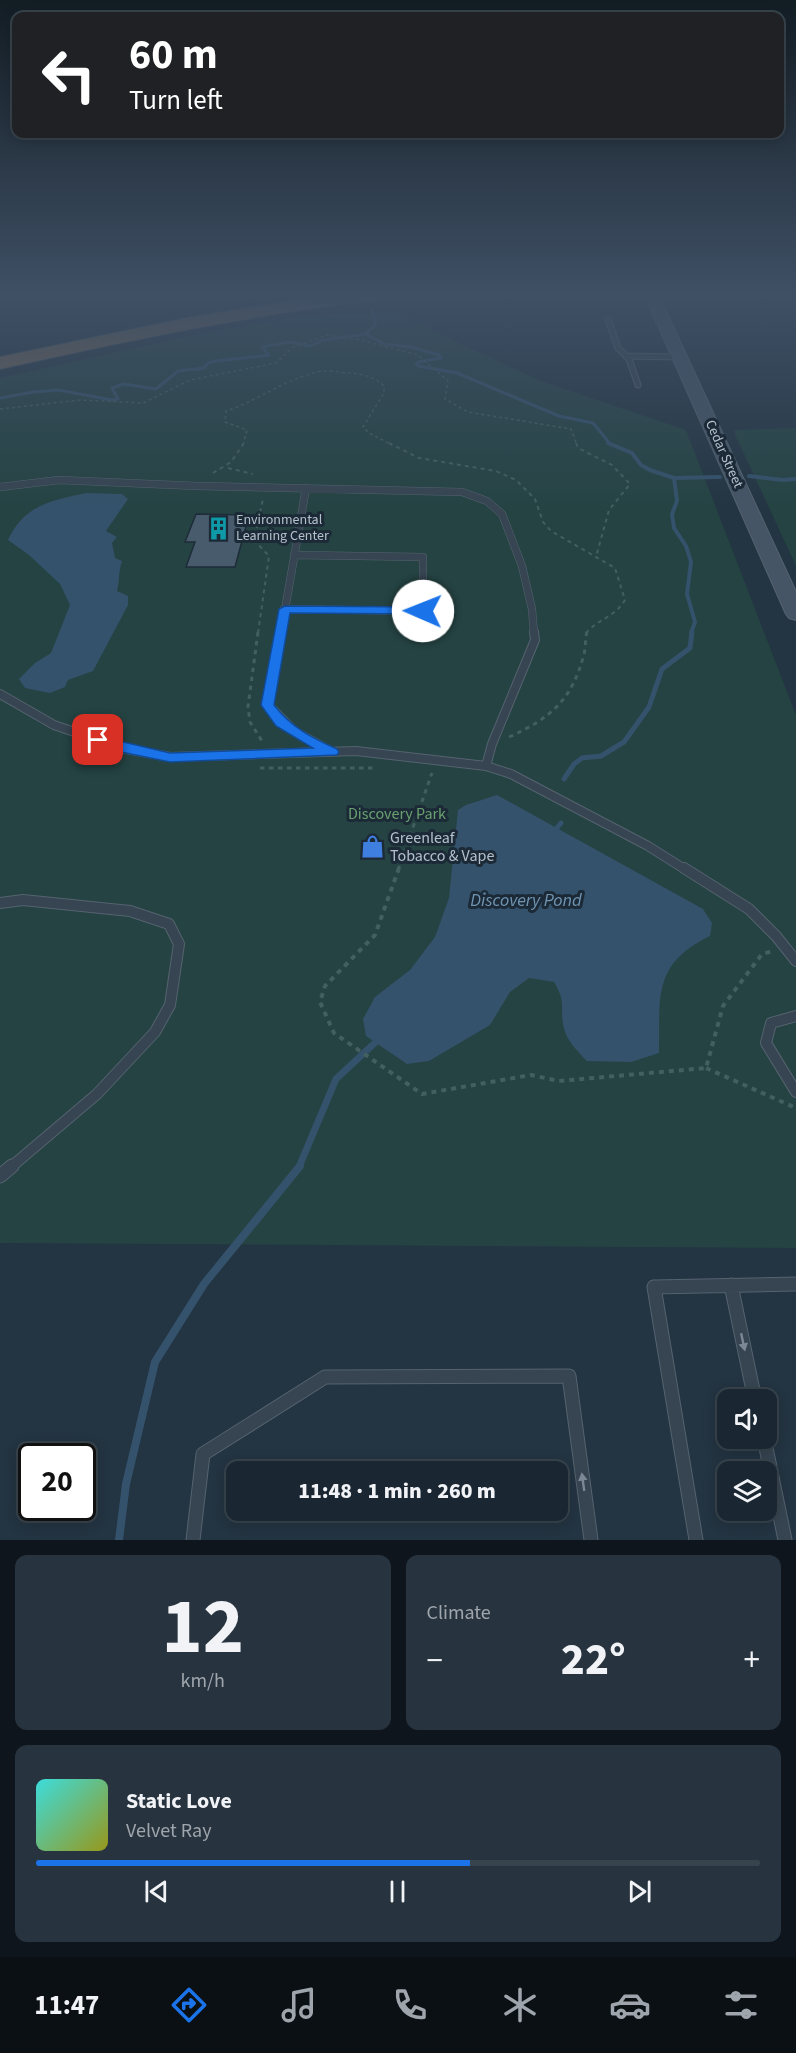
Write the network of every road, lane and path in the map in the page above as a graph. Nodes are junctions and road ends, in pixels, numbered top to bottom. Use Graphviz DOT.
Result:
graph roads {
  1 [pos="261,366"];
  2 [pos="431,366"];
  3 [pos="630,366"];
  4 [pos="684,366"];
  5 [pos="638,385"];
  6 [pos="0,409"];
  7 [pos="227,468"];
  8 [pos="208,474"];
  9 [pos="0,487"];
  10 [pos="266,488"];
  11 [pos="306,488"];
  12 [pos="294,555"];
  13 [pos="596,557"];
  14 [pos="285,609"];
  15 [pos="796,614"];
  16 [pos="0,694"];
  17 [pos="492,744"];
  18 [pos="333,752"];
  19 [pos="264,754"];
  20 [pos="486,766"];
  21 [pos="381,767"];
  22 [pos="256,768"];
  23 [pos="266,770"];
  24 [pos="422,772"];
  25 [pos="432,773"];
  26 [pos="438,774"];
  27 [pos="0,903"];
  28 [pos="771,942"];
  29 [pos="796,961"];
  30 [pos="796,1017"];
  31 [pos="706,1068"];
  32 [pos="796,1092"];
  33 [pos="796,1108"];
  34 [pos="0,1176"];
  35 [pos="796,1284"];
  36 [pos="731,1285"];
  37 [pos="753,1389"];
  38 [pos="766,1449"];
  39 [pos="192,1540"];
  40 [pos="591,1540"];
  41 [pos="696,1540"];
  42 [pos="785,1540"];
  1 -- 6 [label="path"];
  2 -- 13 [label="path"];
  3 -- 5 [label="lane"];
  4 -- 15 [label="main road, Cedar Street"];
  7 -- 8 [label="path"];
  7 -- 10 [label="path"];
  7 -- 13 [label="path"];
  9 -- 10 [label="lane"];
  10 -- 11 [label="lane"];
  10 -- 19 [label="path"];
  11 -- 12 [label="lane"];
  11 -- 17 [label="lane"];
  12 -- 14 [label="lane"];
  12 -- 14 [label="lane"];
  13 -- 17 [label="path"];
  14 -- 18 [label="lane"];
  16 -- 19 [label="lane"];
  17 -- 20 [label="lane"];
  18 -- 19 [label="lane"];
  18 -- 20 [label="lane"];
  19 -- 23 [label="path"];
  20 -- 29 [label="lane"];
  21 -- 23 [label="path"];
  22 -- 23 [label="path"];
  24 -- 25 [label="path"];
  25 -- 26 [label="path"];
  25 -- 31 [label="path"];
  27 -- 34 [label="lane"];
  28 -- 31 [label="path"];
  30 -- 32 [label="lane"];
  31 -- 33 [label="path"];
  35 -- 36 [label="lane"];
  36 -- 37 [label="lane, one-way"];
  36 -- 41 [label="lane"];
  38 -- 42 [label="lane"];
  40 -- 39 [label="lane, one-way"];
}
